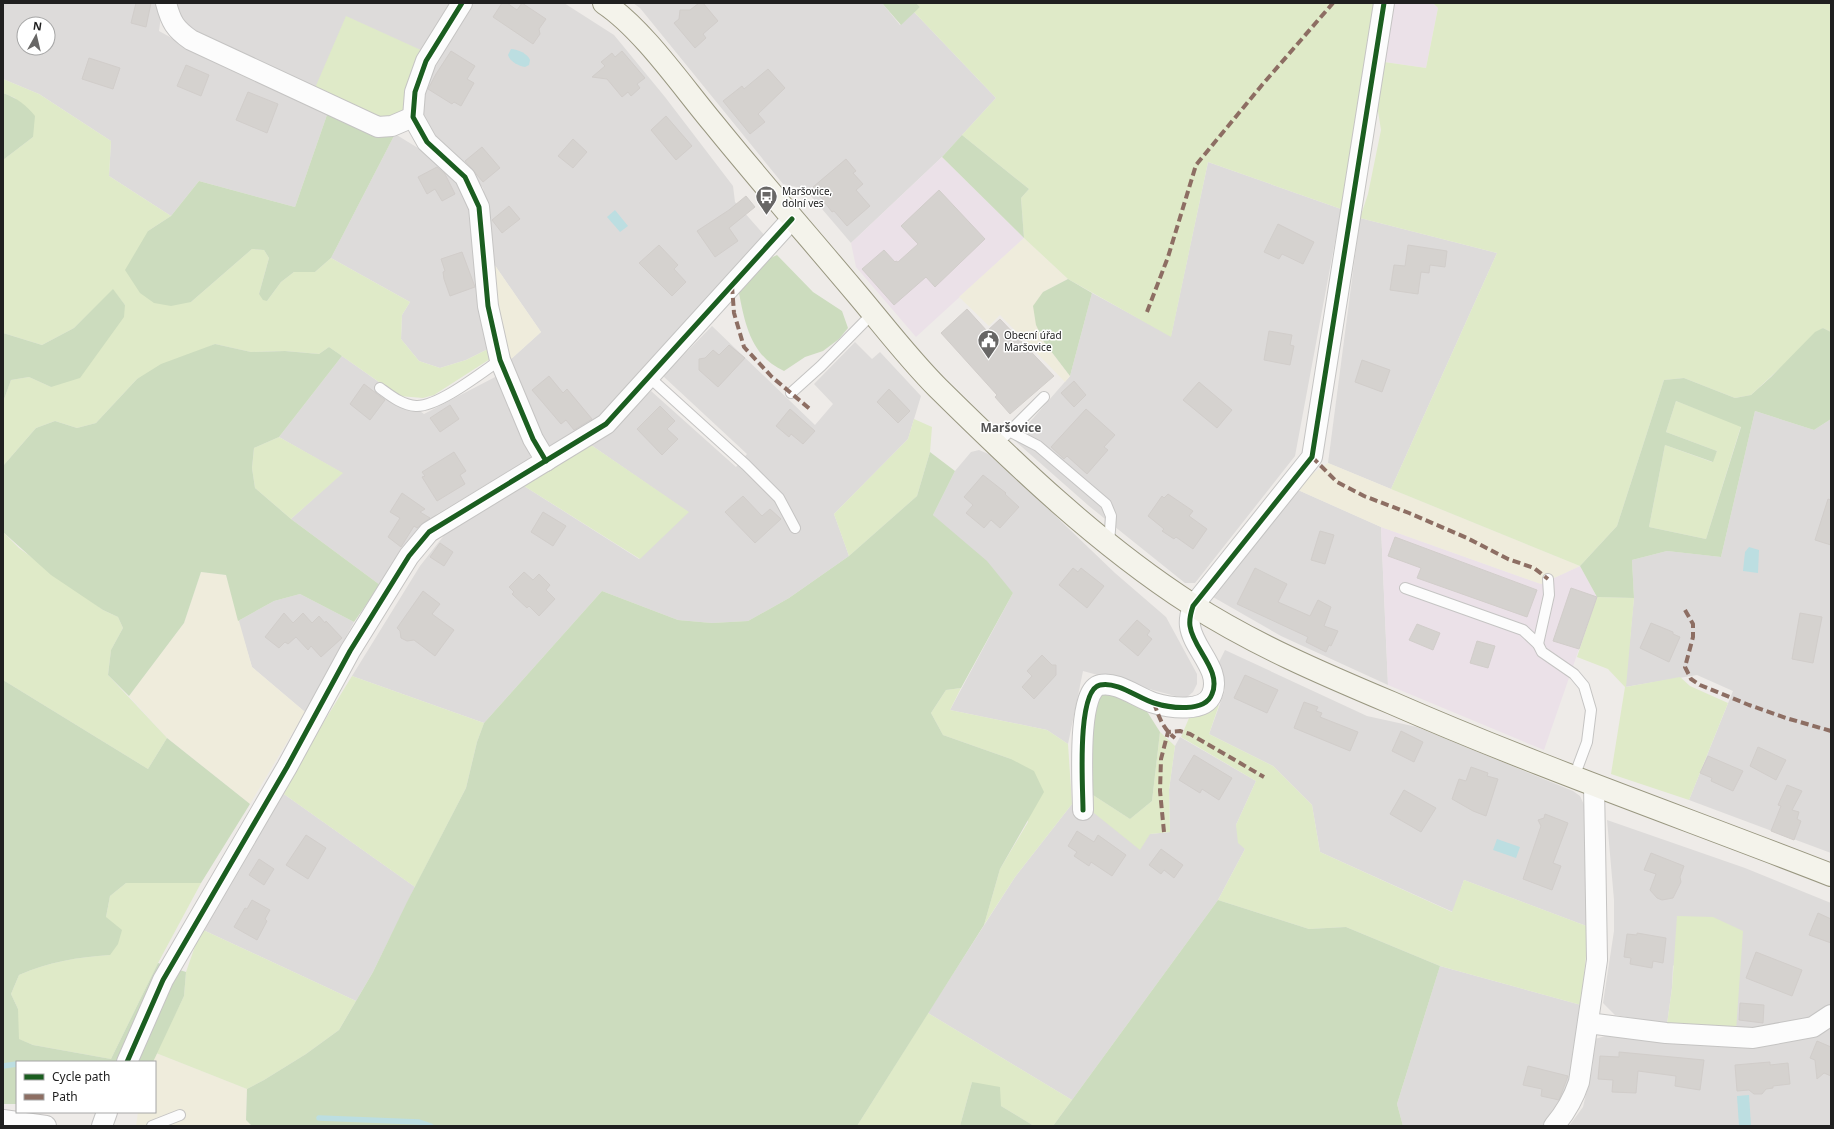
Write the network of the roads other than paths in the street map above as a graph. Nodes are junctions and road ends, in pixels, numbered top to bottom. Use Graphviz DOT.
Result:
graph roads {
  1 [pos="166,3"];
  2 [pos="462,3"];
  3 [pos="604,3"];
  4 [pos="1384,3"];
  5 [pos="413,117"];
  6 [pos="792,219"];
  7 [pos="873,313"];
  8 [pos="500,360"];
  9 [pos="649,377"];
  10 [pos="380,388"];
  11 [pos="791,393"];
  12 [pos="1044,397"];
  13 [pos="1002,438"];
  14 [pos="546,461"];
  15 [pos="794,528"];
  16 [pos="1109,544"];
  17 [pos="1548,579"];
  18 [pos="1405,588"];
  19 [pos="1193,606"];
  20 [pos="1538,644"];
  21 [pos="1574,777"];
  22 [pos="1594,785"];
  23 [pos="1083,810"];
  24 [pos="1831,875"];
  25 [pos="1831,1015"];
  26 [pos="1588,1023"];
  27 [pos="127,1061"];
  28 [pos="107,1113"];
  29 [pos="180,1115"];
  30 [pos="3,1120"];
  31 [pos="46,1126"];
  32 [pos="102,1126"];
  33 [pos="152,1126"];
  34 [pos="1554,1126"];
  1 -- 5 [label="street"];
  2 -- 5 [label="street"];
  3 -- 6 [label="main road"];
  4 -- 19 [label="street"];
  5 -- 8 [label="street"];
  6 -- 7 [label="main road"];
  6 -- 9 [label="street"];
  7 -- 11 [label="lane"];
  7 -- 13 [label="main road"];
  8 -- 10 [label="lane"];
  8 -- 14 [label="street"];
  9 -- 14 [label="street"];
  9 -- 15 [label="lane"];
  12 -- 13 [label="lane"];
  13 -- 16 [label="main road"];
  13 -- 16 [label="lane"];
  14 -- 27 [label="street"];
  16 -- 19 [label="main road"];
  17 -- 20 [label="lane"];
  18 -- 20 [label="lane"];
  19 -- 21 [label="main road"];
  19 -- 23 [label="street"];
  20 -- 21 [label="lane"];
  21 -- 22 [label="main road"];
  22 -- 24 [label="main road"];
  22 -- 26 [label="street"];
  25 -- 26 [label="street"];
  26 -- 34 [label="street"];
  28 -- 32 [label="street"];
  29 -- 33 [label="lane"];
  30 -- 31 [label="street"];
}
